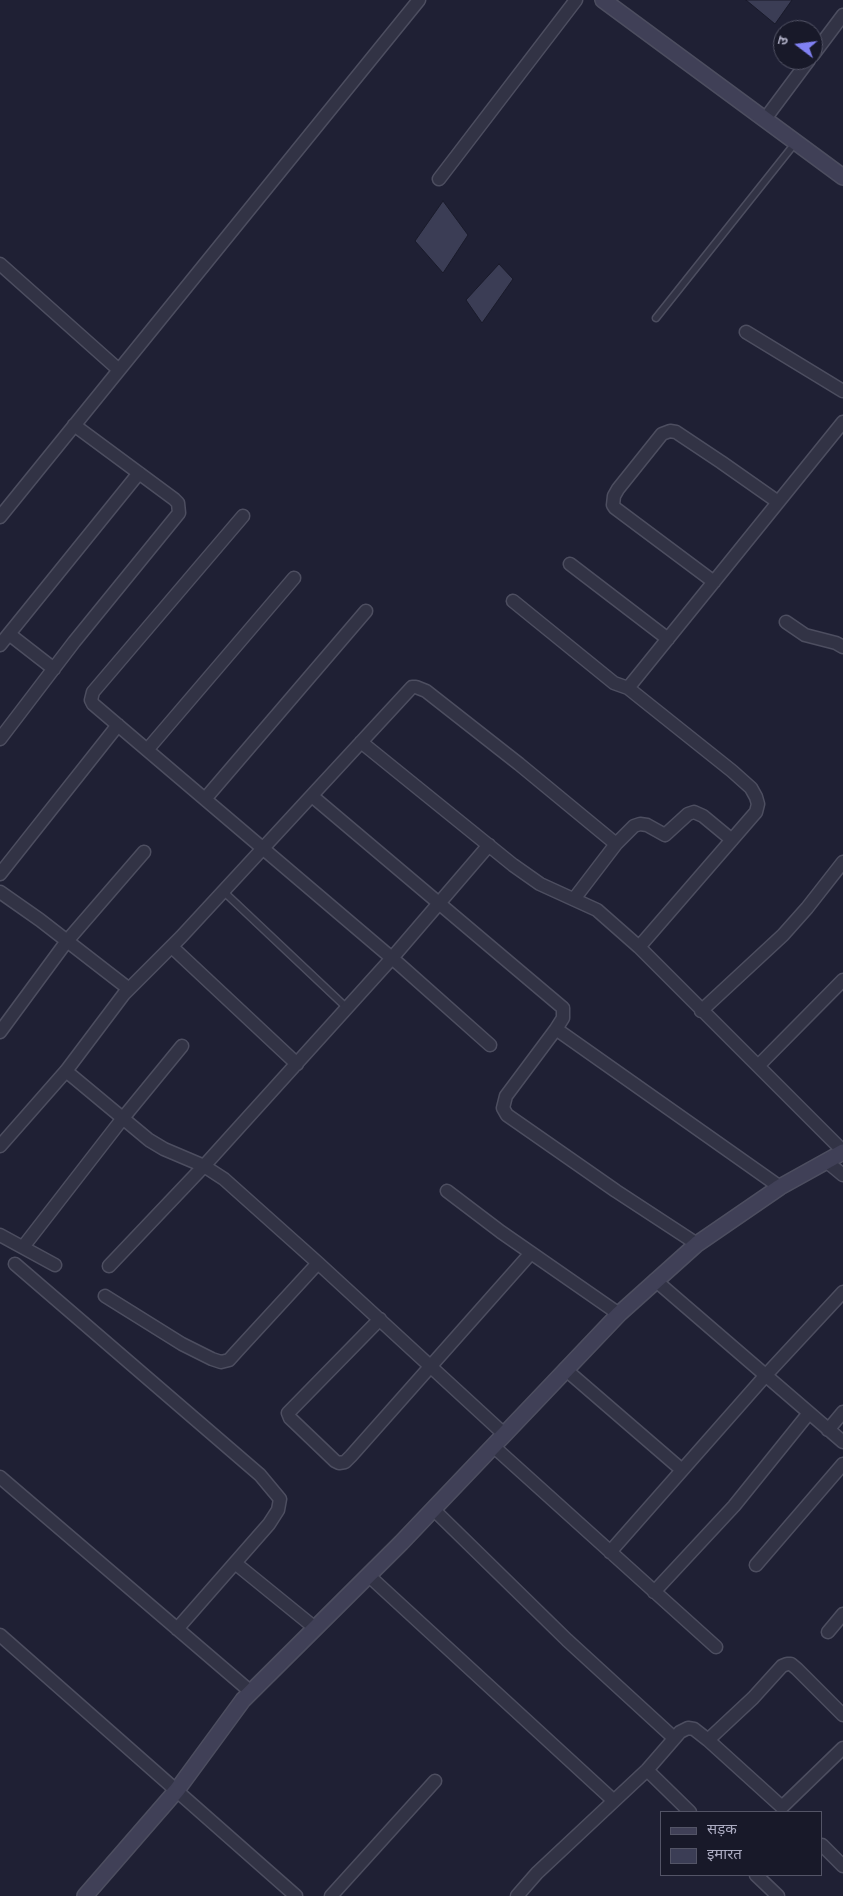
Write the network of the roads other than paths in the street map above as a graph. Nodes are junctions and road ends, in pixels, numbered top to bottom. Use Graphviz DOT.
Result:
graph roads {
  1 [pos="419,0"];
  2 [pos="576,0"];
  3 [pos="603,0"];
  4 [pos="843,15"];
  5 [pos="823,42"];
  6 [pos="802,70"];
  7 [pos="765,119"];
  8 [pos="796,142"];
  9 [pos="843,177"];
  10 [pos="439,179"];
  11 [pos="0,264"];
  12 [pos="656,318"];
  13 [pos="746,332"];
  14 [pos="119,370"];
  15 [pos="843,391"];
  16 [pos="843,422"];
  17 [pos="74,425"];
  18 [pos="139,473"];
  19 [pos="778,502"];
  20 [pos="243,516"];
  21 [pos="0,517"];
  22 [pos="570,564"];
  23 [pos="294,578"];
  24 [pos="714,582"];
  25 [pos="513,601"];
  26 [pos="366,611"];
  27 [pos="786,622"];
  28 [pos="9,634"];
  29 [pos="668,639"];
  30 [pos="0,645"];
  31 [pos="843,648"];
  32 [pos="54,669"];
  33 [pos="628,688"];
  34 [pos="118,725"];
  35 [pos="0,739"];
  36 [pos="361,742"];
  37 [pos="147,750"];
  38 [pos="312,796"];
  39 [pos="205,799"];
  40 [pos="732,840"];
  41 [pos="616,844"];
  42 [pos="489,845"];
  43 [pos="264,848"];
  44 [pos="144,852"];
  45 [pos="843,862"];
  46 [pos="0,874"];
  47 [pos="223,891"];
  48 [pos="0,892"];
  49 [pos="574,899"];
  50 [pos="438,904"];
  51 [pos="67,941"];
  52 [pos="172,946"];
  53 [pos="639,946"];
  54 [pos="392,958"];
  55 [pos="843,980"];
  56 [pos="129,989"];
  57 [pos="347,1008"];
  58 [pos="701,1011"];
  59 [pos="556,1029"];
  60 [pos="0,1032"];
  61 [pos="490,1045"];
  62 [pos="182,1046"];
  63 [pos="297,1064"];
  64 [pos="758,1066"];
  65 [pos="66,1071"];
  66 [pos="123,1118"];
  67 [pos="0,1146"];
  68 [pos="843,1152"];
  69 [pos="826,1161"];
  70 [pos="204,1166"];
  71 [pos="843,1175"];
  72 [pos="780,1187"];
  73 [pos="447,1191"];
  74 [pos="0,1235"];
  75 [pos="697,1244"];
  76 [pos="23,1247"];
  77 [pos="531,1253"];
  78 [pos="318,1263"];
  79 [pos="15,1264"];
  80 [pos="55,1265"];
  81 [pos="109,1266"];
  82 [pos="656,1280"];
  83 [pos="843,1292"];
  84 [pos="105,1296"];
  85 [pos="619,1314"];
  86 [pos="380,1320"];
  87 [pos="430,1366"];
  88 [pos="565,1369"];
  89 [pos="766,1375"];
  90 [pos="843,1412"];
  91 [pos="809,1413"];
  92 [pos="828,1430"];
  93 [pos="504,1434"];
  94 [pos="843,1442"];
  95 [pos="493,1446"];
  96 [pos="843,1464"];
  97 [pos="682,1470"];
  98 [pos="0,1476"];
  99 [pos="433,1508"];
  100 [pos="610,1552"];
  101 [pos="235,1563"];
  102 [pos="756,1565"];
  103 [pos="368,1576"];
  104 [pos="654,1592"];
  105 [pos="843,1614"];
  106 [pos="315,1628"];
  107 [pos="177,1629"];
  108 [pos="828,1632"];
  109 [pos="0,1635"];
  110 [pos="716,1648"];
  111 [pos="251,1692"];
  112 [pos="843,1715"];
  113 [pos="674,1738"];
  114 [pos="708,1740"];
  115 [pos="843,1748"];
  116 [pos="648,1770"];
  117 [pos="435,1781"];
  118 [pos="177,1790"];
  119 [pos="614,1801"];
  120 [pos="785,1809"];
  121 [pos="689,1811"];
  122 [pos="823,1846"];
  123 [pos="843,1866"];
  124 [pos="757,1876"];
  125 [pos="85,1896"];
  126 [pos="296,1896"];
  127 [pos="332,1896"];
  128 [pos="517,1896"];
  129 [pos="778,1896"];
  1 -- 14 [label="street"];
  2 -- 10 [label="street"];
  3 -- 7 [label="street"];
  4 -- 5 [label="street"];
  6 -- 7 [label="street"];
  7 -- 8 [label="street"];
  8 -- 9 [label="street"];
  8 -- 12 [label="lane"];
  11 -- 14 [label="street"];
  13 -- 15 [label="street"];
  14 -- 17 [label="street"];
  16 -- 19 [label="street"];
  17 -- 18 [label="street"];
  17 -- 21 [label="street"];
  18 -- 28 [label="street"];
  18 -- 32 [label="street"];
  19 -- 24 [label="street"];
  19 -- 24 [label="street"];
  20 -- 34 [label="street"];
  22 -- 29 [label="street"];
  23 -- 37 [label="street"];
  24 -- 29 [label="street"];
  25 -- 33 [label="street"];
  26 -- 39 [label="street"];
  27 -- 31 [label="street"];
  28 -- 30 [label="street"];
  28 -- 32 [label="street"];
  29 -- 33 [label="street"];
  32 -- 35 [label="street"];
  33 -- 40 [label="street"];
  34 -- 37 [label="street"];
  34 -- 46 [label="street"];
  36 -- 38 [label="street"];
  36 -- 41 [label="street"];
  36 -- 42 [label="street"];
  37 -- 39 [label="street"];
  38 -- 43 [label="street"];
  38 -- 50 [label="street"];
  39 -- 43 [label="street"];
  40 -- 41 [label="street"];
  40 -- 53 [label="street"];
  41 -- 49 [label="street"];
  42 -- 49 [label="street"];
  42 -- 50 [label="street"];
  43 -- 47 [label="street"];
  43 -- 54 [label="street"];
  44 -- 51 [label="street"];
  45 -- 58 [label="street"];
  47 -- 52 [label="street"];
  47 -- 57 [label="lane"];
  48 -- 51 [label="street"];
  49 -- 53 [label="street"];
  50 -- 54 [label="street"];
  50 -- 59 [label="street"];
  51 -- 56 [label="street"];
  51 -- 60 [label="street"];
  52 -- 56 [label="street"];
  52 -- 63 [label="street"];
  53 -- 58 [label="street"];
  54 -- 57 [label="street"];
  54 -- 61 [label="street"];
  55 -- 64 [label="street"];
  56 -- 65 [label="street"];
  57 -- 63 [label="street"];
  58 -- 64 [label="street"];
  59 -- 72 [label="street"];
  59 -- 75 [label="street"];
  62 -- 66 [label="street"];
  63 -- 70 [label="street"];
  64 -- 68 [label="street"];
  65 -- 66 [label="street"];
  65 -- 67 [label="street"];
  66 -- 70 [label="street"];
  66 -- 76 [label="street"];
  68 -- 69 [label="street"];
  69 -- 71 [label="street"];
  69 -- 72 [label="street"];
  70 -- 78 [label="street"];
  70 -- 81 [label="street"];
  72 -- 75 [label="street"];
  73 -- 77 [label="street"];
  74 -- 76 [label="street"];
  75 -- 82 [label="street"];
  76 -- 80 [label="street"];
  77 -- 85 [label="street"];
  77 -- 87 [label="street"];
  78 -- 84 [label="street"];
  78 -- 86 [label="street"];
  79 -- 101 [label="street"];
  82 -- 85 [label="street"];
  82 -- 89 [label="street"];
  83 -- 89 [label="street"];
  85 -- 88 [label="street"];
  86 -- 87 [label="street"];
  86 -- 87 [label="street"];
  87 -- 93 [label="street"];
  88 -- 93 [label="street"];
  88 -- 97 [label="street"];
  89 -- 91 [label="street"];
  89 -- 97 [label="street"];
  90 -- 92 [label="street"];
  91 -- 92 [label="street"];
  91 -- 104 [label="street"];
  92 -- 94 [label="street"];
  93 -- 95 [label="street"];
  95 -- 99 [label="street"];
  95 -- 100 [label="street"];
  96 -- 102 [label="street"];
  97 -- 100 [label="street"];
  98 -- 107 [label="street"];
  99 -- 103 [label="street"];
  99 -- 113 [label="street"];
  100 -- 104 [label="street"];
  101 -- 106 [label="street"];
  101 -- 107 [label="street"];
  103 -- 106 [label="street"];
  103 -- 119 [label="street"];
  104 -- 110 [label="street"];
  105 -- 108 [label="street"];
  106 -- 111 [label="street"];
  107 -- 111 [label="street"];
  109 -- 118 [label="street"];
  111 -- 118 [label="street"];
  112 -- 114 [label="street"];
  113 -- 114 [label="street"];
  113 -- 116 [label="street"];
  114 -- 120 [label="street"];
  115 -- 120 [label="street"];
  116 -- 119 [label="street"];
  116 -- 121 [label="street"];
  117 -- 127 [label="street"];
  118 -- 125 [label="street"];
  118 -- 126 [label="street"];
  119 -- 128 [label="street"];
  122 -- 123 [label="street"];
  124 -- 129 [label="street"];
}
